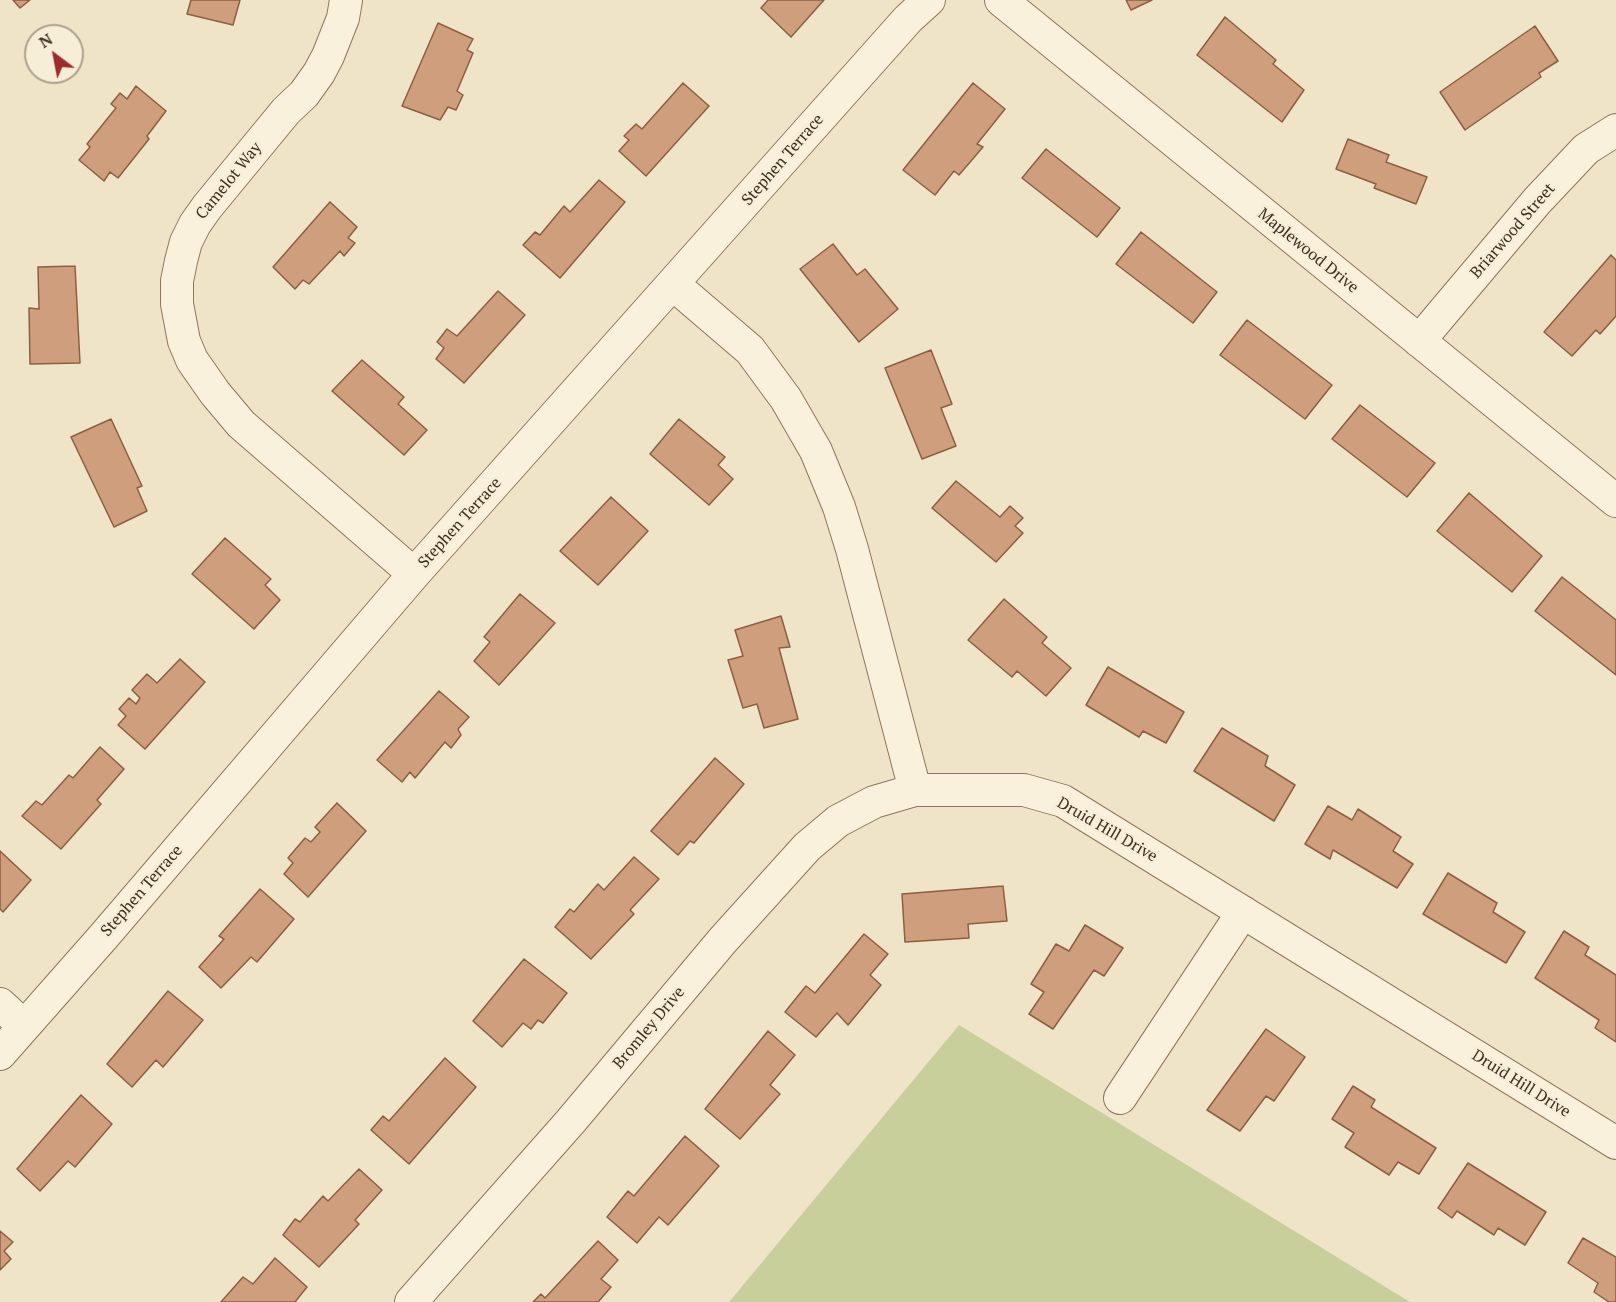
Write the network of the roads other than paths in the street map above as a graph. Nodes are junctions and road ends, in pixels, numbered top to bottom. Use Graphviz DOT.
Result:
graph roads {
  1 [pos="346,0"];
  2 [pos="929,0"];
  3 [pos="1001,0"];
  4 [pos="1616,130"];
  5 [pos="673,284"];
  6 [pos="1419,341"];
  7 [pos="1616,501"];
  8 [pos="414,574"];
  9 [pos="915,790"];
  10 [pos="1243,912"];
  11 [pos="0,1004"];
  12 [pos="24,1026"];
  13 [pos="0,1054"];
  14 [pos="1120,1098"];
  15 [pos="1616,1143"];
  16 [pos="411,1302"];
  1 -- 8 [label="street, Camelot Way"];
  2 -- 5 [label="street, Stephen Terrace"];
  3 -- 6 [label="street, Maplewood Drive"];
  4 -- 6 [label="street, Briarwood Street"];
  5 -- 8 [label="street, Stephen Terrace"];
  5 -- 9 [label="street"];
  6 -- 7 [label="street, Maplewood Drive"];
  8 -- 12 [label="street, Stephen Terrace"];
  9 -- 10 [label="street, Druid Hill Drive"];
  9 -- 16 [label="street, Bromley Drive"];
  10 -- 14 [label="street"];
  10 -- 15 [label="street, Druid Hill Drive"];
  11 -- 12 [label="street"];
  12 -- 13 [label="street, Stephen Terrace"];
}
